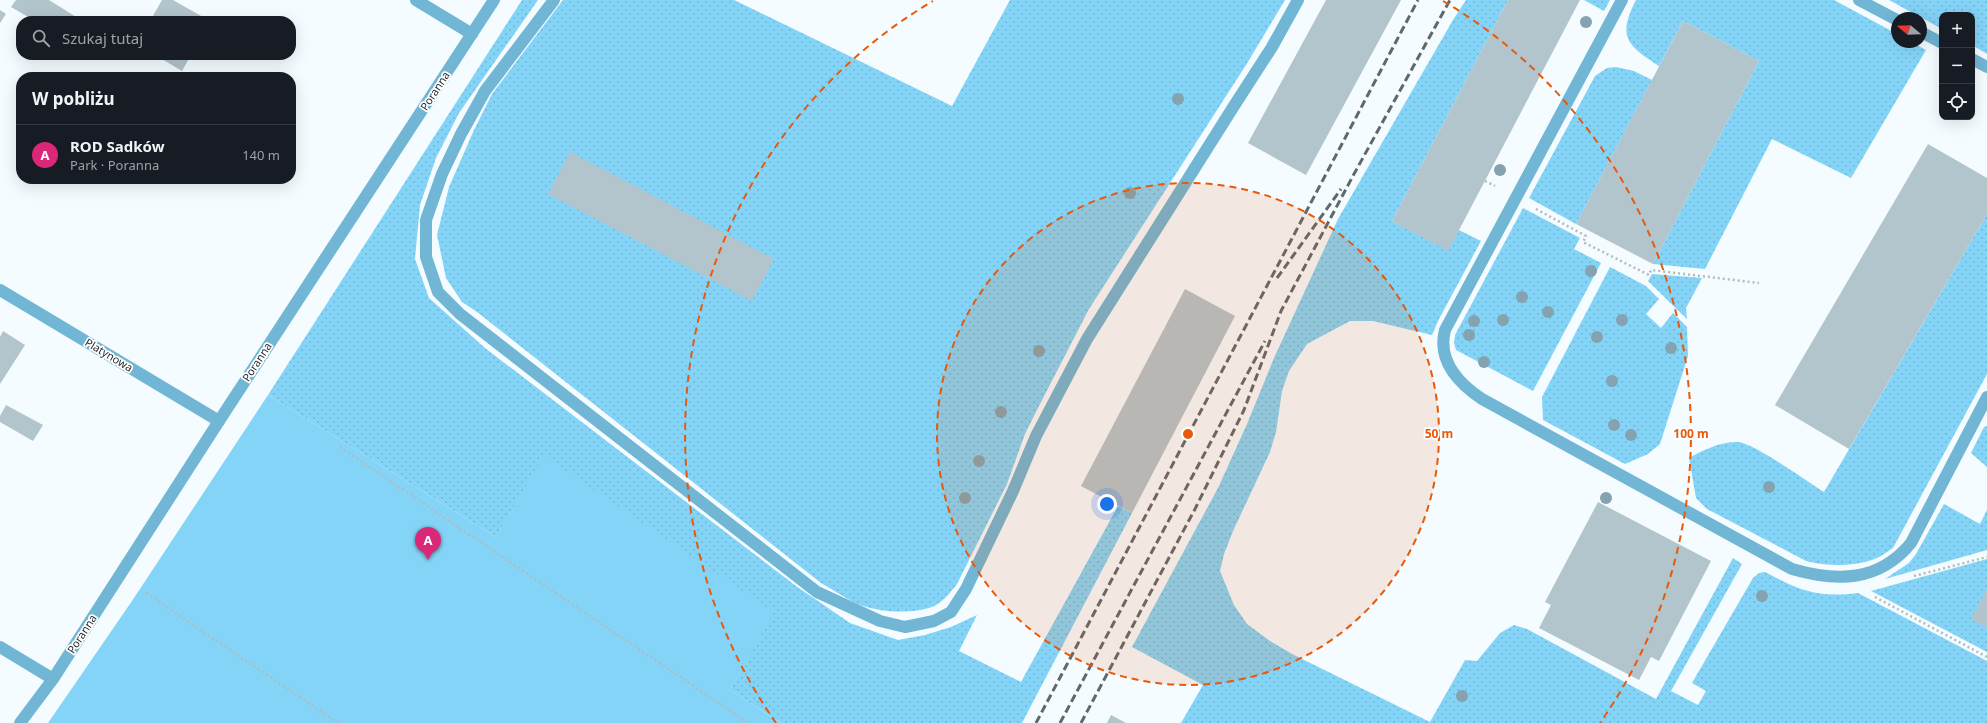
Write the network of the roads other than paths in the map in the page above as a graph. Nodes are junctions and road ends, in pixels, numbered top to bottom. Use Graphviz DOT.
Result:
graph roads {
  1 [pos="416,0"];
  2 [pos="494,0"];
  3 [pos="554,0"];
  4 [pos="1298,0"];
  5 [pos="1622,0"];
  6 [pos="1859,0"];
  7 [pos="1891,17"];
  8 [pos="472,34"];
  9 [pos="1927,35"];
  10 [pos="1939,41"];
  11 [pos="1975,60"];
  12 [pos="1987,66"];
  13 [pos="0,290"];
  14 [pos="1987,397"];
  15 [pos="219,421"];
  16 [pos="0,647"];
  17 [pos="53,679"];
  18 [pos="20,723"];
  1 -- 8 [label="street"];
  2 -- 8 [label="street, Poranna"];
  3 -- 4 [label="street"];
  5 -- 14 [label="street"];
  6 -- 7 [label="street"];
  8 -- 15 [label="street, Poranna"];
  9 -- 10 [label="street"];
  11 -- 12 [label="street"];
  13 -- 15 [label="street, Platynowa"];
  15 -- 17 [label="street, Poranna"];
  16 -- 17 [label="street"];
  17 -- 18 [label="street, Poranna"];
}
